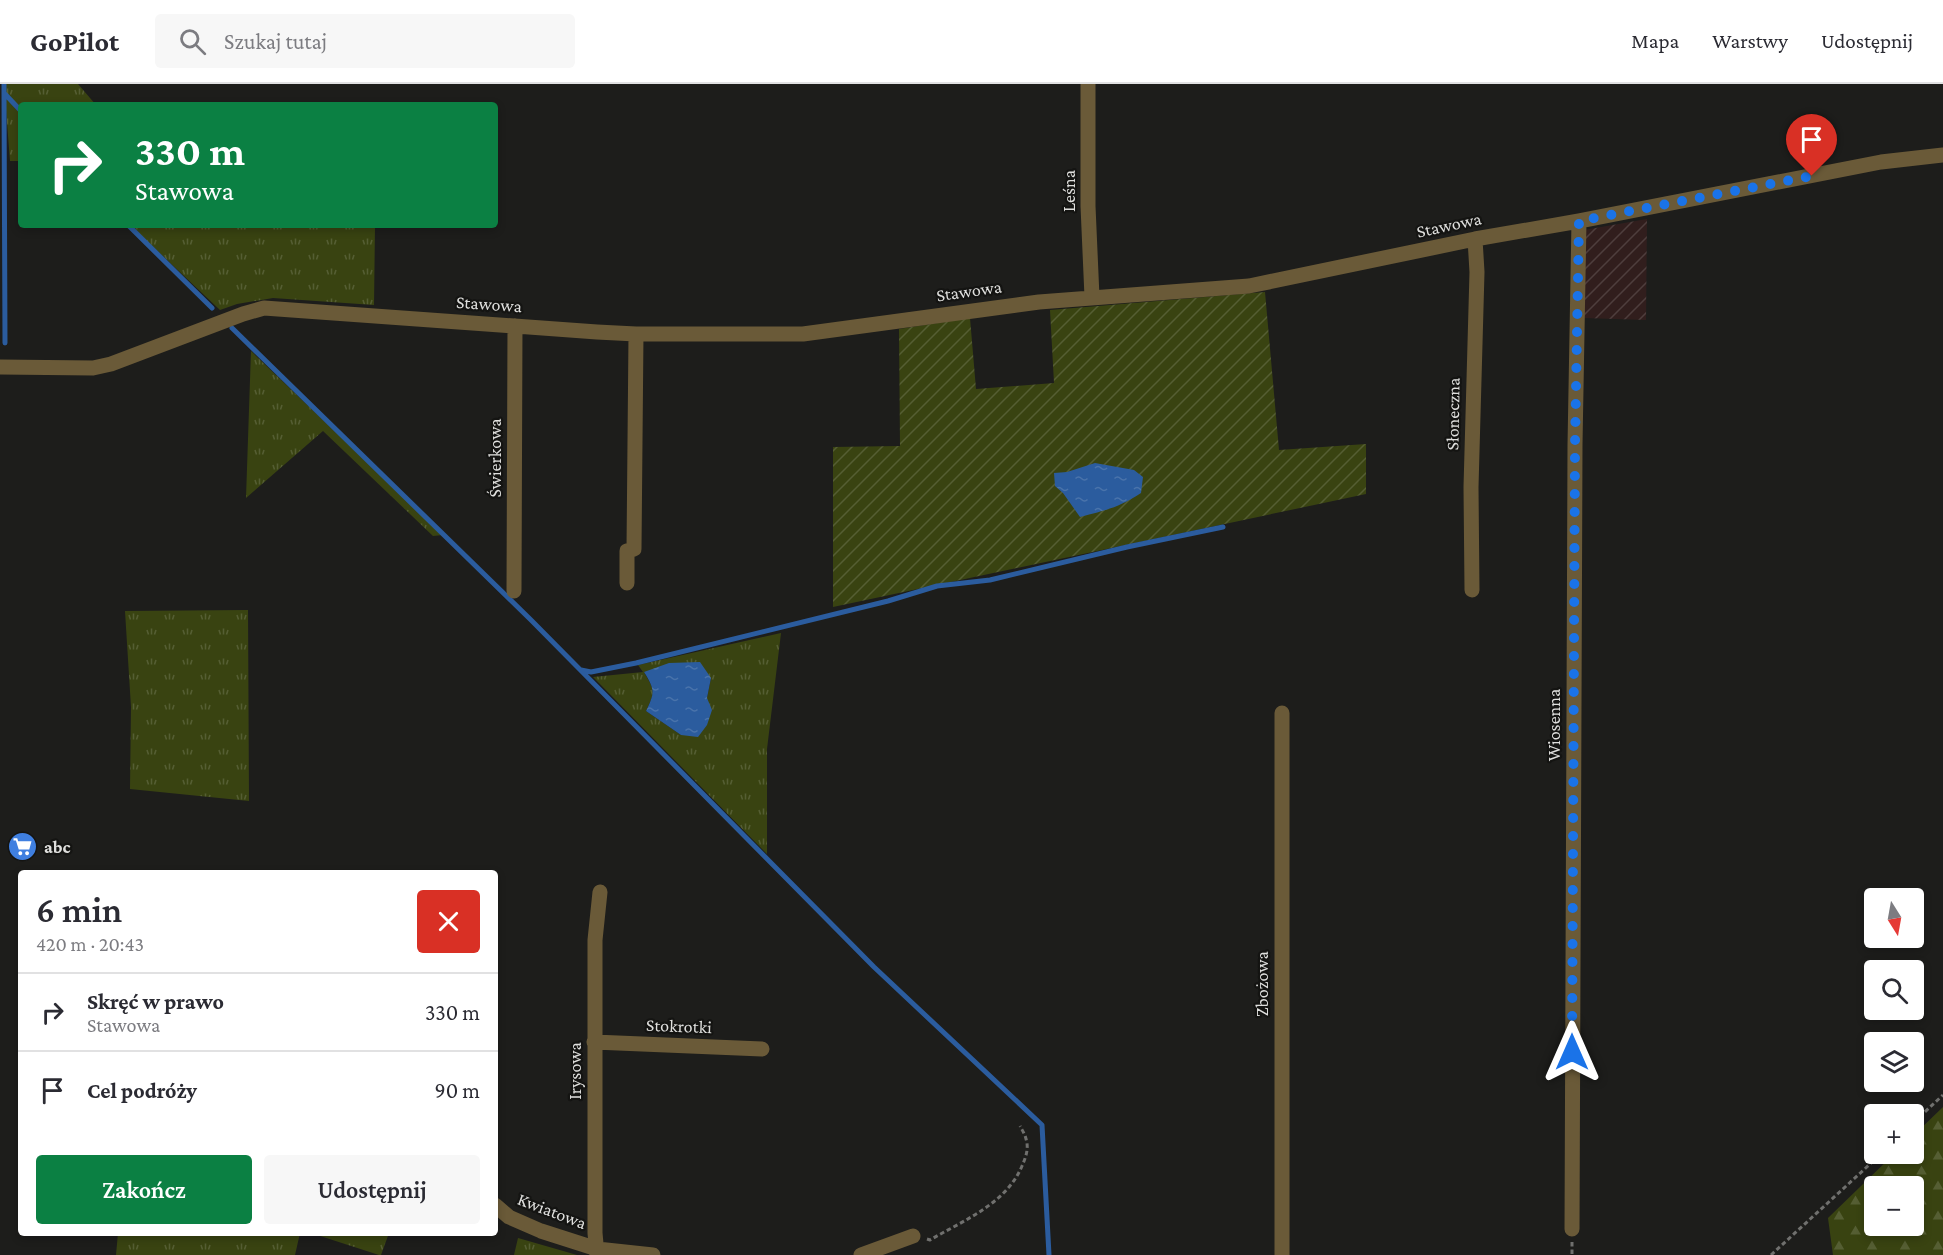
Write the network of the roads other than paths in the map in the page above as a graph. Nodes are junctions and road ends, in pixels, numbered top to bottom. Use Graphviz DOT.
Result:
graph roads {
  1 [pos="1088,84"];
  2 [pos="1943,155"];
  3 [pos="1579,221"];
  4 [pos="1475,239"];
  5 [pos="1092,297"];
  6 [pos="515,326"];
  7 [pos="636,334"];
  8 [pos="0,367"];
  9 [pos="627,584"];
  10 [pos="1472,590"];
  11 [pos="514,591"];
  12 [pos="1282,713"];
  13 [pos="600,892"];
  14 [pos="594,1042"];
  15 [pos="762,1049"];
  16 [pos="498,1208"];
  17 [pos="1572,1229"];
  18 [pos="913,1236"];
  19 [pos="597,1252"];
  20 [pos="653,1255"];
  21 [pos="861,1255"];
  22 [pos="1281,1255"];
  1 -- 5 [label="street, Leśna"];
  2 -- 3 [label="street, Stawowa"];
  3 -- 4 [label="street, Stawowa"];
  3 -- 17 [label="street, Wiosenna"];
  4 -- 5 [label="street, Stawowa"];
  4 -- 10 [label="street, Słoneczna"];
  5 -- 7 [label="street, Stawowa"];
  6 -- 7 [label="street, Stawowa"];
  6 -- 8 [label="street, Stawowa"];
  6 -- 11 [label="street, Świerkowa"];
  7 -- 9 [label="street"];
  12 -- 22 [label="street, Zbożowa"];
  13 -- 14 [label="street, Irysowa"];
  14 -- 15 [label="street, Stokrotki"];
  14 -- 19 [label="street, Irysowa"];
  16 -- 19 [label="street, Kwiatowa"];
  18 -- 21 [label="street"];
  19 -- 20 [label="street, Kwiatowa"];
}
